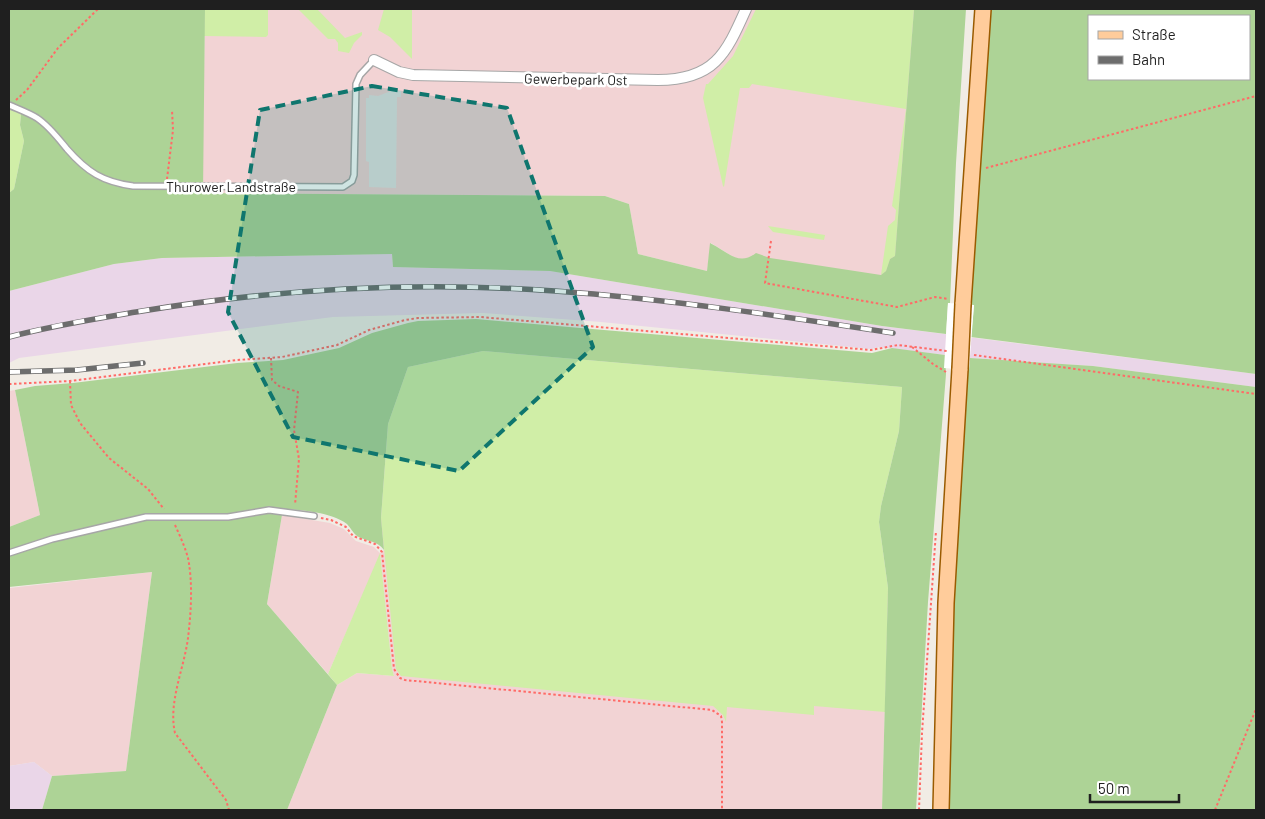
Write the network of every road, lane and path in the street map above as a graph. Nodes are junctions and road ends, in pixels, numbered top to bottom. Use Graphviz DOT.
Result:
graph roads {
  1 [pos="98,9"];
  2 [pos="746,9"];
  3 [pos="983,9"];
  4 [pos="374,60"];
  5 [pos="1256,96"];
  6 [pos="10,105"];
  7 [pos="172,110"];
  8 [pos="972,172"];
  9 [pos="168,186"];
  10 [pos="771,241"];
  11 [pos="957,302"];
  12 [pos="912,347"];
  13 [pos="948,351"];
  14 [pos="966,354"];
  15 [pos="271,358"];
  16 [pos="953,369"];
  17 [pos="70,381"];
  18 [pos="9,384"];
  19 [pos="1256,394"];
  20 [pos="295,513"];
  21 [pos="314,516"];
  22 [pos="171,517"];
  23 [pos="936,526"];
  24 [pos="9,553"];
  25 [pos="1256,709"];
  26 [pos="229,810"];
  27 [pos="722,810"];
  28 [pos="919,810"];
  29 [pos="941,810"];
  30 [pos="1214,810"];
  1 -- 6 [label="path"];
  2 -- 4 [label="street, Gewerbepark Ost"];
  3 -- 8 [label="main road"];
  4 -- 9 [label="lane, Thurower Landstraße"];
  5 -- 8 [label="path"];
  6 -- 9 [label="lane, Thurower Landstraße"];
  7 -- 9 [label="path"];
  8 -- 11 [label="main road"];
  10 -- 11 [label="path"];
  11 -- 16 [label="main road, bridge"];
  12 -- 13 [label="path"];
  12 -- 15 [label="path"];
  12 -- 16 [label="path"];
  14 -- 19 [label="path"];
  15 -- 17 [label="path"];
  15 -- 20 [label="path"];
  16 -- 29 [label="main road"];
  17 -- 18 [label="path"];
  17 -- 22 [label="path"];
  20 -- 21 [label="lane"];
  20 -- 22 [label="lane"];
  21 -- 27 [label="path"];
  22 -- 24 [label="lane"];
  22 -- 26 [label="path"];
  23 -- 28 [label="path"];
  25 -- 30 [label="path"];
}
